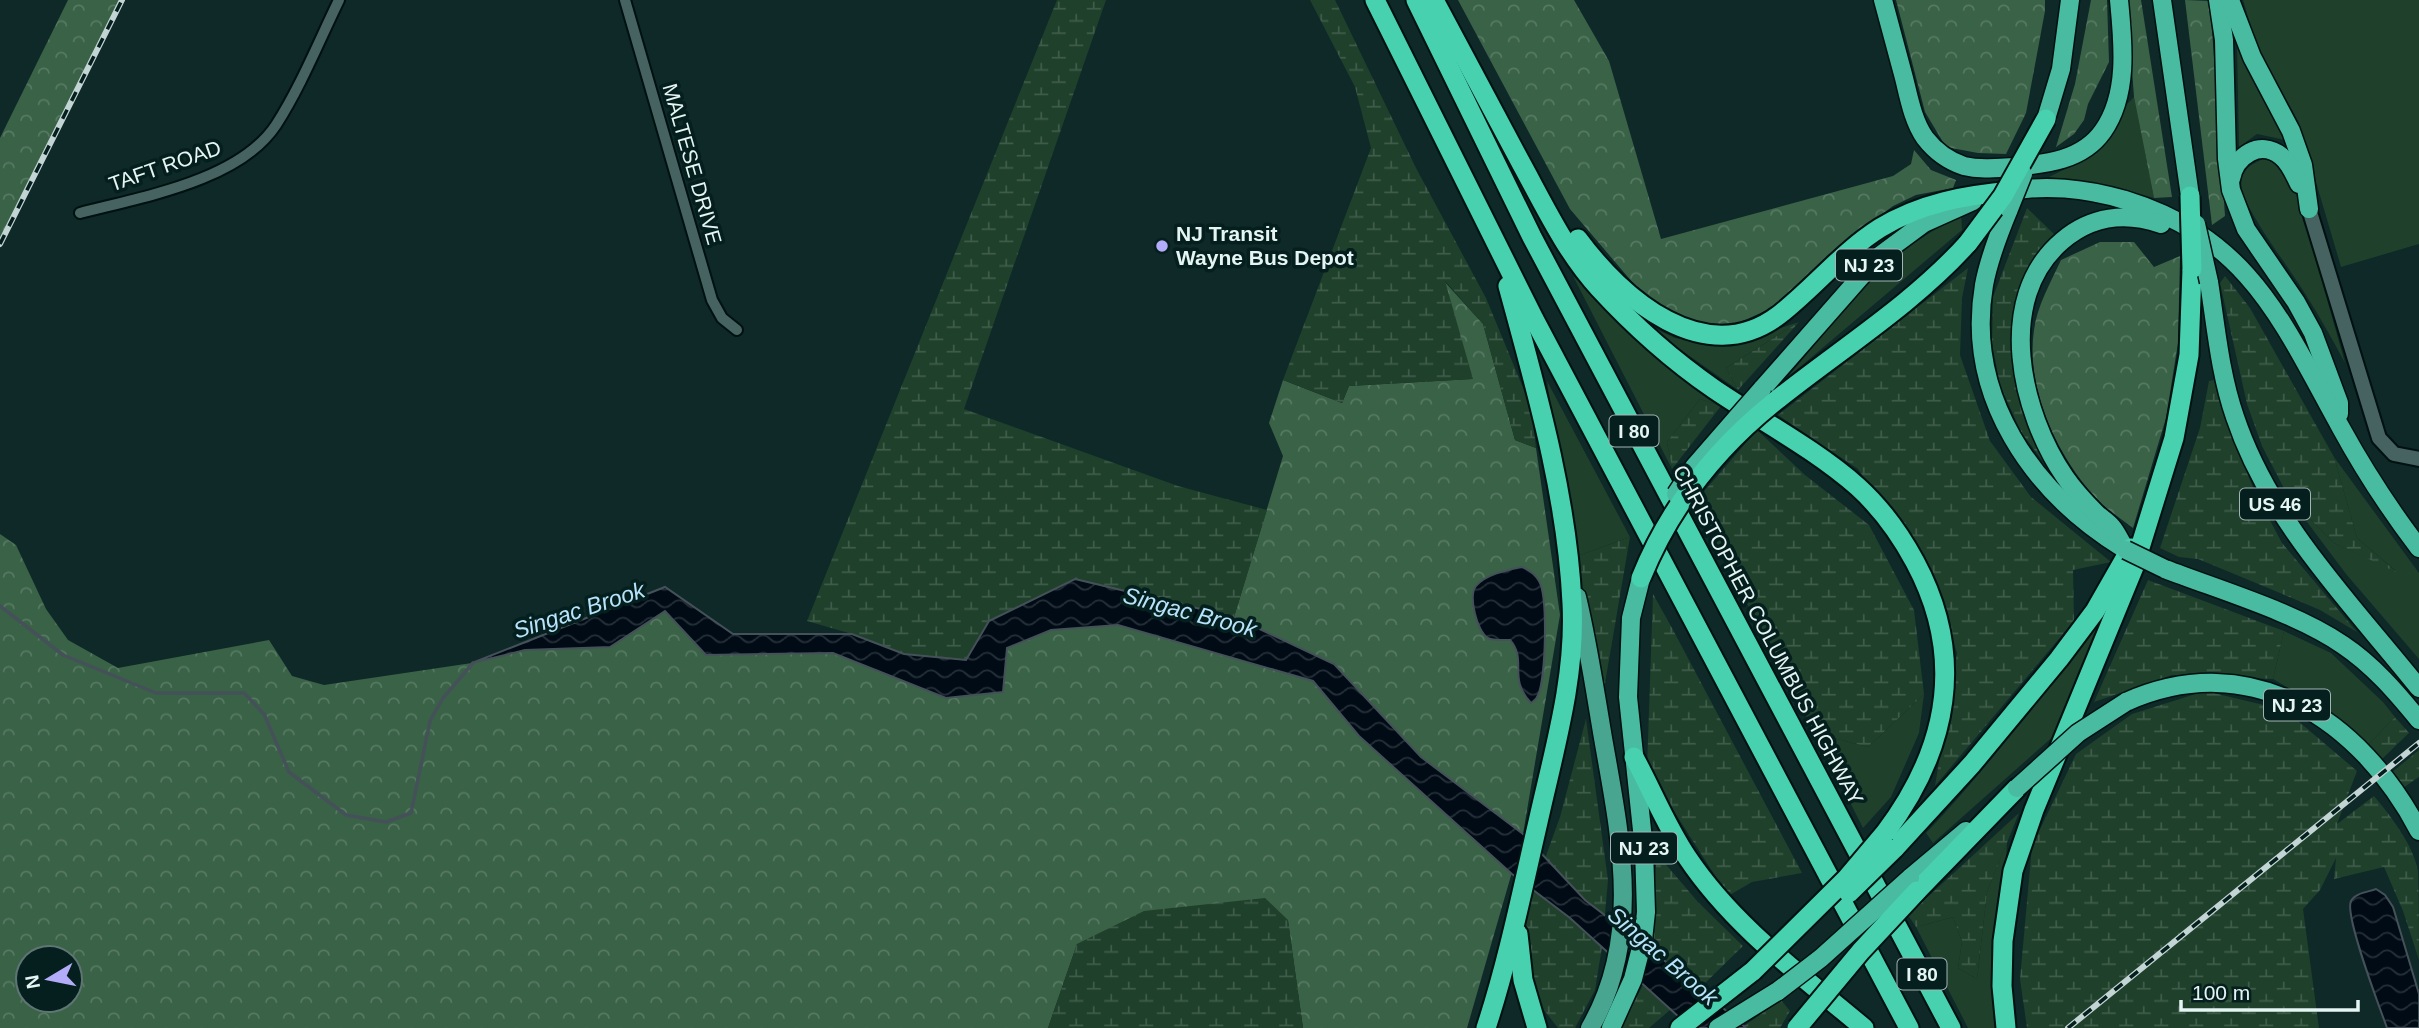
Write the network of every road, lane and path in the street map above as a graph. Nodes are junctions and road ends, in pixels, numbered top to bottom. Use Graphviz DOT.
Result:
graph roads {
  1 [pos="339,0"];
  2 [pos="625,0"];
  3 [pos="1375,0"];
  4 [pos="1416,0"];
  5 [pos="1434,0"];
  6 [pos="1883,0"];
  7 [pos="2070,0"];
  8 [pos="2119,0"];
  9 [pos="2162,0"];
  10 [pos="2218,0"];
  11 [pos="2230,0"];
  12 [pos="2046,119"];
  13 [pos="1518,157"];
  14 [pos="2231,190"];
  15 [pos="2190,197"];
  16 [pos="2011,200"];
  17 [pos="2309,209"];
  18 [pos="80,213"];
  19 [pos="1496,244"];
  20 [pos="2234,262"];
  21 [pos="737,330"];
  22 [pos="1770,394"];
  23 [pos="2340,428"];
  24 [pos="2419,459"];
  25 [pos="2149,516"];
  26 [pos="2110,532"];
  27 [pos="2419,548"];
  28 [pos="1568,558"];
  29 [pos="1641,578"];
  30 [pos="2419,688"];
  31 [pos="2419,720"];
  32 [pos="1634,757"];
  33 [pos="2017,788"];
  34 [pos="2419,831"];
  35 [pos="1890,841"];
  36 [pos="1913,885"];
  37 [pos="1517,912"];
  38 [pos="1486,1028"];
  39 [pos="1537,1028"];
  40 [pos="1590,1028"];
  41 [pos="1611,1028"];
  42 [pos="1680,1028"];
  43 [pos="1718,1028"];
  44 [pos="1797,1028"];
  45 [pos="1864,1028"];
  46 [pos="1909,1028"];
  47 [pos="1951,1028"];
  48 [pos="2006,1028"];
  1 -- 18 [label="street, TAFT ROAD"];
  2 -- 21 [label="street, MALTESE DRIVE"];
  3 -- 19 [label="highway, I 80"];
  4 -- 47 [label="highway, CHRISTOPHER COLUMBUS HIGHWAY / I 80"];
  5 -- 13 [label="highway"];
  6 -- 8 [label="highway"];
  7 -- 12 [label="highway"];
  9 -- 15 [label="highway, US 46"];
  10 -- 14 [label="highway"];
  11 -- 17 [label="highway"];
  12 -- 16 [label="highway, bridge"];
  12 -- 22 [label="highway, bridge"];
  13 -- 16 [label="highway"];
  13 -- 35 [label="highway"];
  14 -- 17 [label="highway"];
  14 -- 23 [label="highway"];
  15 -- 25 [label="highway, bridge"];
  15 -- 30 [label="highway, US 46, bridge"];
  16 -- 20 [label="highway, NJ 23"];
  16 -- 22 [label="highway, NJ 23"];
  16 -- 26 [label="highway"];
  17 -- 24 [label="street"];
  19 -- 28 [label="highway"];
  19 -- 46 [label="highway, I 80"];
  20 -- 23 [label="highway, NJ 23"];
  20 -- 26 [label="highway"];
  22 -- 29 [label="highway, bridge"];
  23 -- 27 [label="highway, NJ 23"];
  25 -- 35 [label="highway"];
  25 -- 48 [label="highway"];
  26 -- 31 [label="highway, bridge"];
  28 -- 37 [label="highway"];
  28 -- 40 [label="main road"];
  29 -- 32 [label="highway, NJ 23"];
  32 -- 41 [label="highway, NJ 23"];
  32 -- 45 [label="highway"];
  33 -- 34 [label="highway, NJ 23, bridge"];
  33 -- 36 [label="highway"];
  35 -- 42 [label="highway, bridge"];
  36 -- 43 [label="highway, bridge"];
  36 -- 44 [label="highway, bridge"];
  37 -- 38 [label="highway"];
  37 -- 39 [label="highway"];
}
